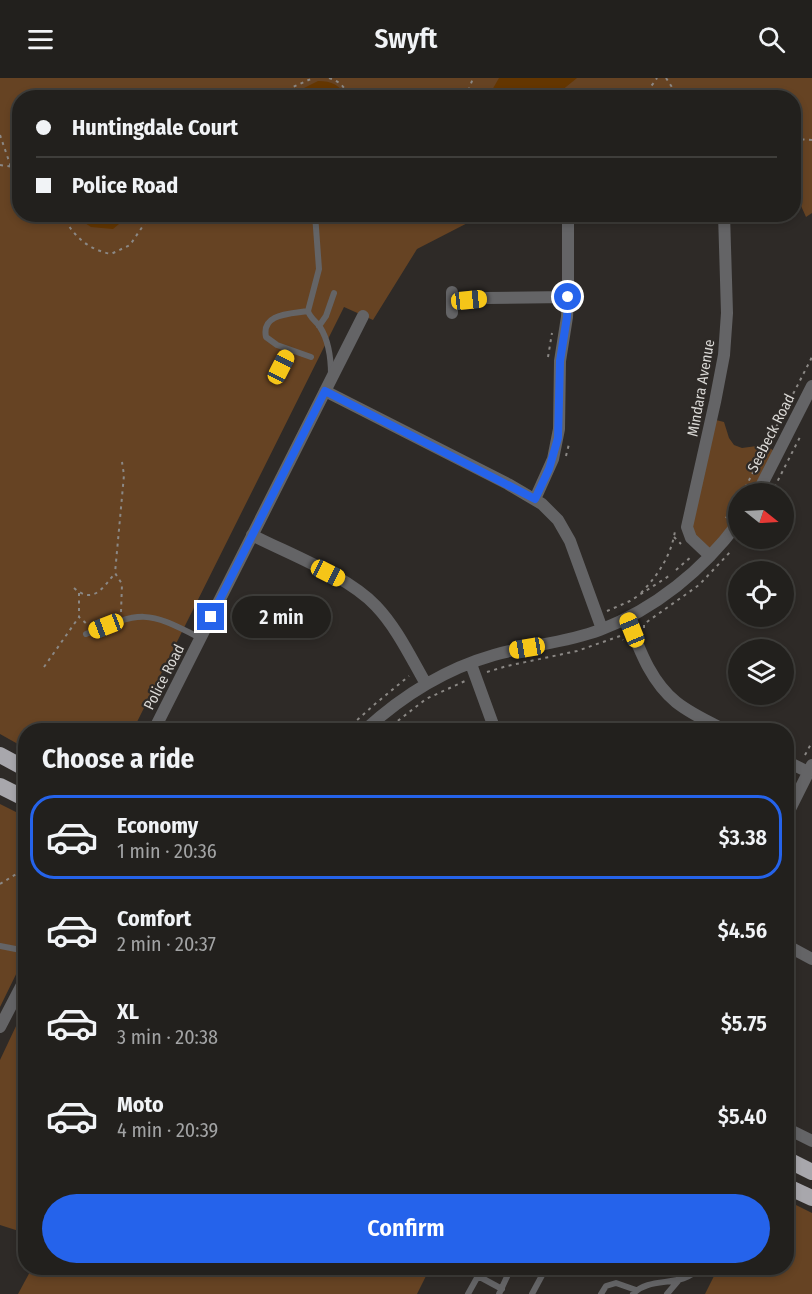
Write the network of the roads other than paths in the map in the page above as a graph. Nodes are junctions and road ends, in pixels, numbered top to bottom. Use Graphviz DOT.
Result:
graph roads {
  1 [pos="316,222"];
  2 [pos="567,222"];
  3 [pos="724,222"];
  4 [pos="334,293"];
  5 [pos="568,297"];
  6 [pos="452,302"];
  7 [pos="308,311"];
  8 [pos="363,316"];
  9 [pos="319,326"];
  10 [pos="290,350"];
  11 [pos="311,357"];
  12 [pos="281,367"];
  13 [pos="331,379"];
  14 [pos="812,386"];
  15 [pos="325,391"];
  16 [pos="763,483"];
  17 [pos="535,499"];
  18 [pos="728,535"];
  19 [pos="252,536"];
  20 [pos="710,556"];
  21 [pos="627,618"];
  22 [pos="602,629"];
  23 [pos="90,632"];
  24 [pos="200,638"];
  25 [pos="471,664"];
  26 [pos="426,684"];
  27 [pos="158,723"];
  28 [pos="373,723"];
  29 [pos="492,723"];
  30 [pos="722,723"];
  31 [pos="0,755"];
  32 [pos="18,765"];
  33 [pos="808,765"];
  34 [pos="0,786"];
  35 [pos="18,795"];
  36 [pos="794,798"];
  37 [pos="0,946"];
  38 [pos="18,949"];
  39 [pos="794,949"];
  40 [pos="812,959"];
  41 [pos="18,993"];
  42 [pos="0,1028"];
  43 [pos="794,1132"];
  44 [pos="812,1141"];
  45 [pos="794,1163"];
  46 [pos="812,1172"];
  47 [pos="794,1190"];
  48 [pos="812,1198"];
  49 [pos="508,1275"];
  50 [pos="542,1275"];
  51 [pos="691,1275"];
  52 [pos="478,1276"];
  53 [pos="679,1280"];
  54 [pos="500,1292"];
  55 [pos="635,1292"];
  56 [pos="468,1294"];
  57 [pos="532,1294"];
  58 [pos="600,1294"];
  59 [pos="667,1294"];
  1 -- 7 [label="lane"];
  2 -- 5 [label="street"];
  3 -- 20 [label="street, Mindara Avenue"];
  4 -- 9 [label="lane"];
  5 -- 6 [label="street"];
  5 -- 17 [label="street"];
  7 -- 9 [label="lane"];
  7 -- 10 [label="lane"];
  8 -- 13 [label="street, Police Road"];
  9 -- 13 [label="lane"];
  10 -- 11 [label="lane"];
  10 -- 12 [label="lane"];
  13 -- 15 [label="street, Police Road"];
  14 -- 16 [label="street, Seebeck Road"];
  15 -- 17 [label="street"];
  15 -- 19 [label="street, Police Road"];
  17 -- 22 [label="street"];
  18 -- 20 [label="street"];
  19 -- 24 [label="street, Police Road"];
  19 -- 26 [label="street"];
  20 -- 21 [label="street"];
  21 -- 22 [label="street"];
  21 -- 30 [label="street"];
  22 -- 25 [label="street"];
  23 -- 24 [label="lane"];
  24 -- 27 [label="street, Police Road"];
  25 -- 26 [label="street"];
  25 -- 29 [label="street"];
  26 -- 28 [label="street"];
  31 -- 32 [label="highway"];
  33 -- 36 [label="street"];
  34 -- 35 [label="highway"];
  37 -- 38 [label="lane"];
  39 -- 40 [label="street"];
  41 -- 42 [label="street"];
  43 -- 44 [label="street"];
  45 -- 46 [label="highway"];
  47 -- 48 [label="highway"];
  49 -- 54 [label="lane"];
  50 -- 57 [label="lane"];
  51 -- 53 [label="lane"];
  52 -- 54 [label="lane"];
  52 -- 56 [label="lane"];
  53 -- 55 [label="lane"];
  53 -- 59 [label="lane"];
  55 -- 58 [label="lane"];
}
